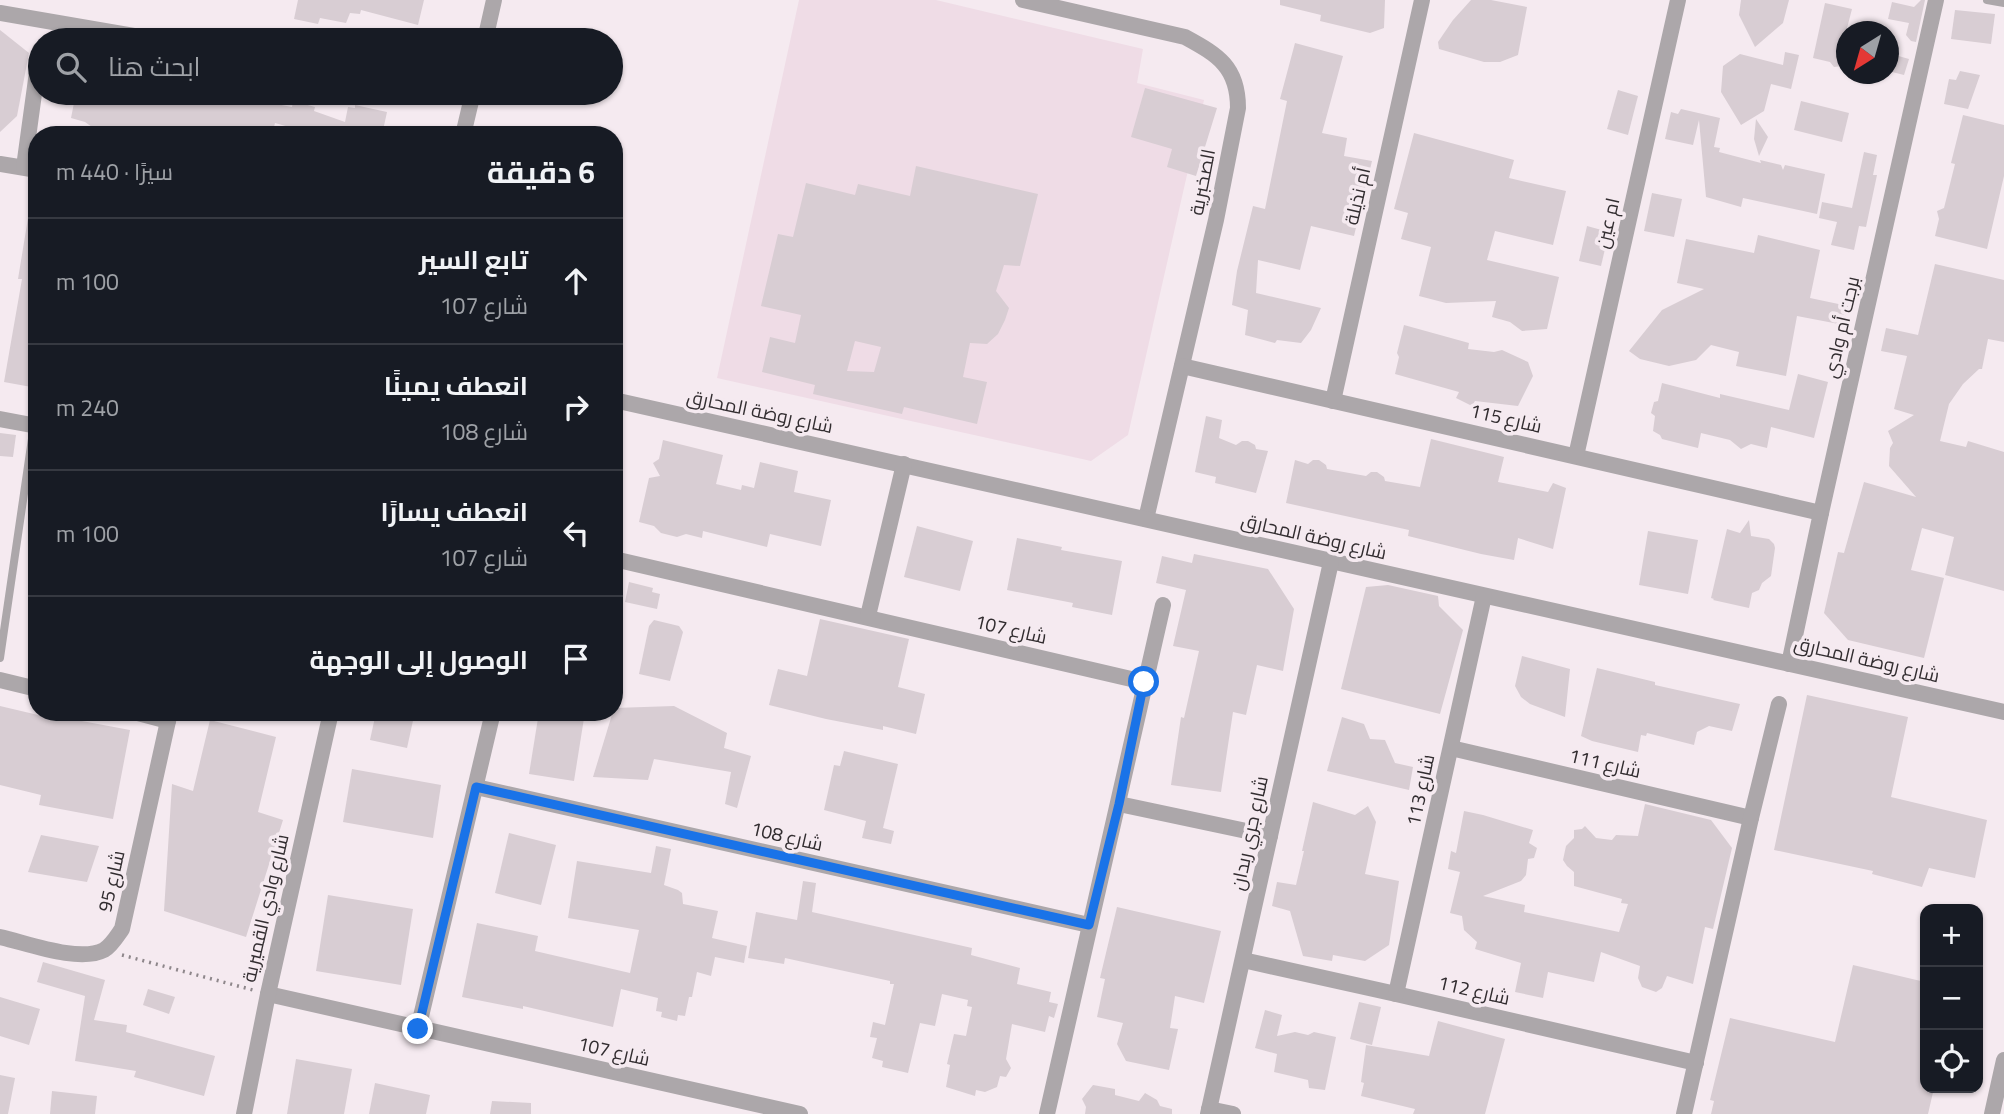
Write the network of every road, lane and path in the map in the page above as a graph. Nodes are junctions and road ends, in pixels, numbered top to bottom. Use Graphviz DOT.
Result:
graph roads {
  1 [pos="494,0"];
  2 [pos="1023,0"];
  3 [pos="1422,0"];
  4 [pos="1678,0"];
  5 [pos="1936,0"];
  6 [pos="1987,0"];
  7 [pos="1046,2"];
  8 [pos="2004,3"];
  9 [pos="0,13"];
  10 [pos="44,21"];
  11 [pos="43,28"];
  12 [pos="86,28"];
  13 [pos="488,28"];
  14 [pos="35,105"];
  15 [pos="468,105"];
  16 [pos="34,126"];
  17 [pos="464,126"];
  18 [pos="0,164"];
  19 [pos="28,168"];
  20 [pos="1182,366"];
  21 [pos="1333,401"];
  22 [pos="623,402"];
  23 [pos="0,419"];
  24 [pos="28,425"];
  25 [pos="1576,456"];
  26 [pos="904,464"];
  27 [pos="28,472"];
  28 [pos="1821,513"];
  29 [pos="1146,519"];
  30 [pos="623,561"];
  31 [pos="1331,562"];
  32 [pos="1484,596"];
  33 [pos="1163,605"];
  34 [pos="868,616"];
  35 [pos="0,658"];
  36 [pos="1789,664"];
  37 [pos="0,680"];
  38 [pos="1144,682"];
  39 [pos="28,687"];
  40 [pos="1779,704"];
  41 [pos="2004,712"];
  42 [pos="168,721"];
  43 [pos="329,721"];
  44 [pos="491,721"];
  45 [pos="1451,748"];
  46 [pos="476,787"];
  47 [pos="1119,804"];
  48 [pos="1751,818"];
  49 [pos="1270,836"];
  50 [pos="1089,925"];
  51 [pos="0,937"];
  52 [pos="103,950"];
  53 [pos="1243,960"];
  54 [pos="268,994"];
  55 [pos="1396,994"];
  56 [pos="418,1029"];
  57 [pos="2004,1060"];
  58 [pos="1696,1063"];
  59 [pos="1208,1111"];
  60 [pos="244,1114"];
  61 [pos="800,1114"];
  62 [pos="1047,1114"];
  63 [pos="1233,1114"];
  64 [pos="1684,1114"];
  65 [pos="1992,1114"];
  1 -- 13 [label="street"];
  2 -- 7 [label="street, الصخبرية"];
  3 -- 21 [label="street, أم نذيلة"];
  4 -- 25 [label="street, ام عين"];
  5 -- 28 [label="street, برجت أم وادي"];
  6 -- 8 [label="lane"];
  7 -- 20 [label="street, الصخبرية"];
  9 -- 10 [label="street"];
  10 -- 11 [label="street"];
  10 -- 12 [label="street"];
  14 -- 16 [label="street"];
  15 -- 17 [label="street"];
  18 -- 19 [label="street"];
  20 -- 21 [label="street, شارع 115"];
  20 -- 29 [label="street, الصخبرية"];
  21 -- 25 [label="street, شارع 115"];
  22 -- 26 [label="street, شارع روضة المحارق"];
  23 -- 24 [label="street"];
  25 -- 28 [label="street, شارع 115"];
  26 -- 29 [label="street, شارع روضة المحارق"];
  26 -- 34 [label="street"];
  27 -- 35 [label="lane"];
  28 -- 36 [label="street, برجت أم وادي"];
  29 -- 31 [label="street, شارع روضة المحارق"];
  30 -- 34 [label="street, شارع 107"];
  31 -- 32 [label="street, شارع روضة المحارق"];
  31 -- 49 [label="street, شارع جري ربدان"];
  32 -- 36 [label="street, شارع روضة المحارق"];
  32 -- 45 [label="street, شارع 113"];
  33 -- 38 [label="street"];
  34 -- 38 [label="street, شارع 107"];
  36 -- 41 [label="street, شارع روضة المحارق"];
  37 -- 39 [label="street"];
  38 -- 47 [label="street"];
  40 -- 48 [label="street"];
  42 -- 52 [label="street, شارع 95"];
  43 -- 54 [label="street, شارع وادي القميرية"];
  44 -- 46 [label="street"];
  45 -- 48 [label="street, شارع 111"];
  45 -- 55 [label="street, شارع 113"];
  46 -- 50 [label="street, شارع 108"];
  46 -- 56 [label="street"];
  47 -- 49 [label="street"];
  47 -- 50 [label="street"];
  48 -- 58 [label="street"];
  49 -- 53 [label="street, شارع جري ربدان"];
  50 -- 62 [label="street"];
  51 -- 52 [label="street"];
  52 -- 54 [label="path"];
  53 -- 55 [label="street, شارع 112"];
  53 -- 59 [label="street, شارع جري ربدان"];
  54 -- 56 [label="street, شارع 107"];
  54 -- 60 [label="street, شارع وادي القميرية"];
  55 -- 58 [label="street, شارع 112"];
  56 -- 61 [label="street, شارع 107"];
  57 -- 65 [label="street"];
  58 -- 64 [label="street"];
  59 -- 63 [label="street"];
}
